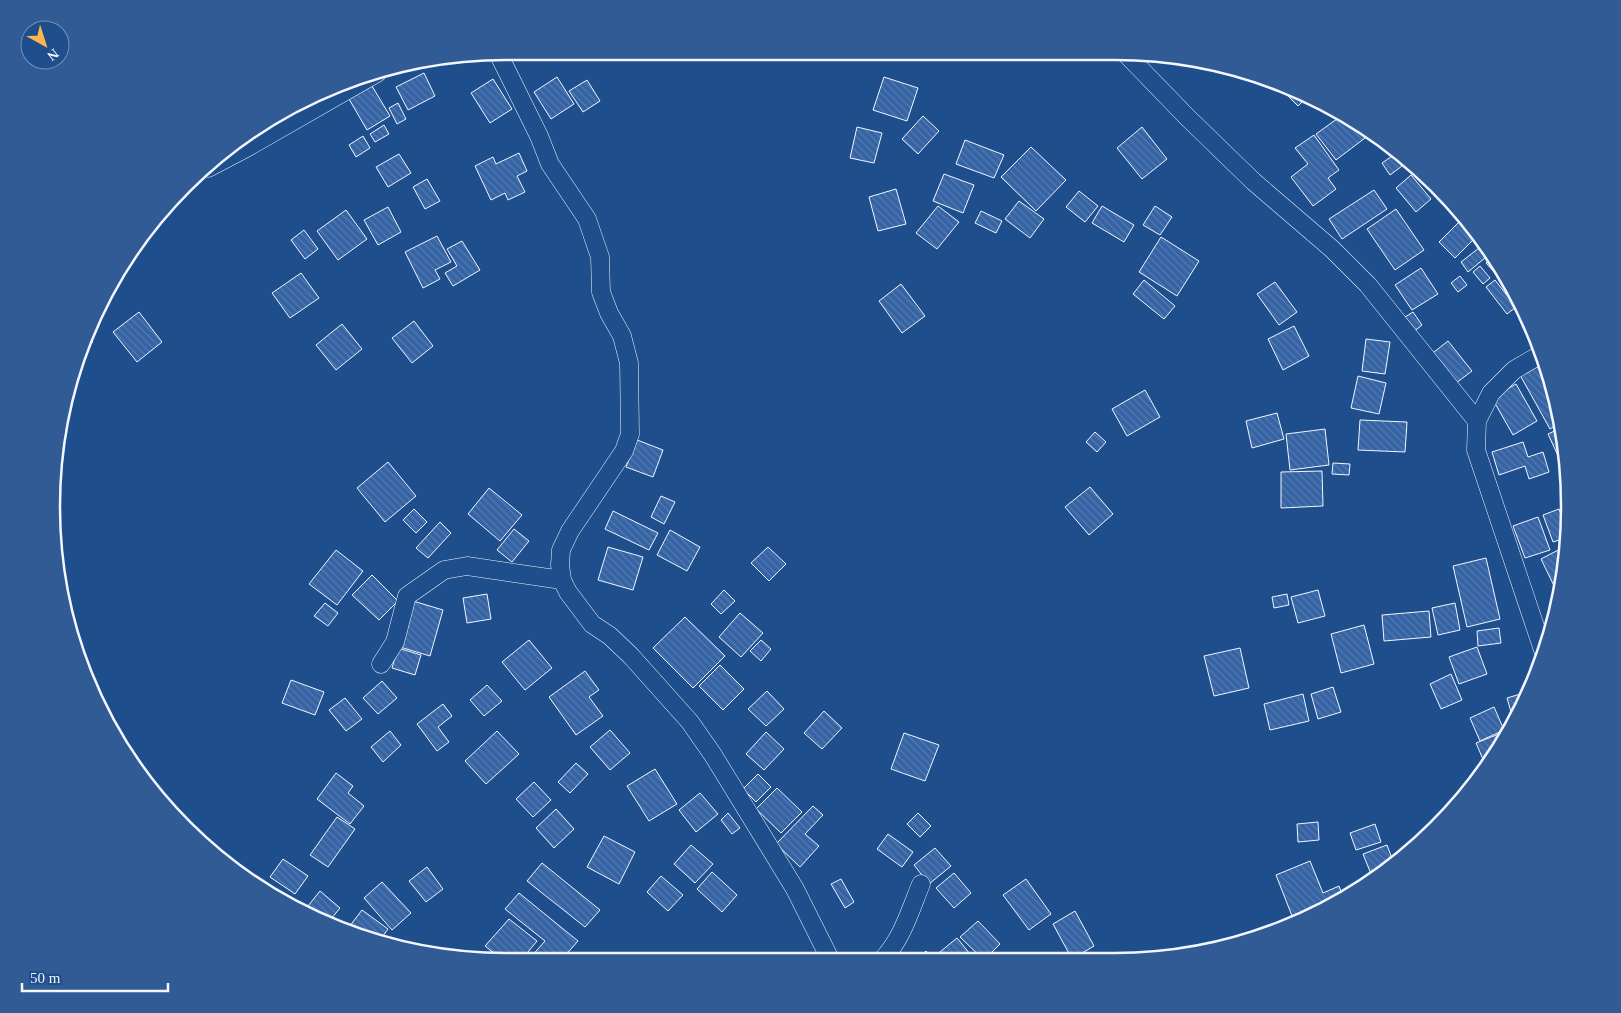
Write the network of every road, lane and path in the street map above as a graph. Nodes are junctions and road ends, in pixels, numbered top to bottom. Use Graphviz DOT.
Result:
graph roads {
  1 [pos="502,60"];
  2 [pos="1132,61"];
  3 [pos="348,89"];
  4 [pos="229,157"];
  5 [pos="1535,357"];
  6 [pos="1477,421"];
  7 [pos="562,580"];
  8 [pos="1540,641"];
  9 [pos="381,664"];
  10 [pos="921,884"];
  11 [pos="827,953"];
  12 [pos="888,953"];
  1 -- 7 [label="street"];
  2 -- 6 [label="street"];
  3 -- 4 [label="street"];
  5 -- 6 [label="street"];
  6 -- 8 [label="street"];
  7 -- 9 [label="street"];
  7 -- 11 [label="street"];
  10 -- 12 [label="street"];
}
